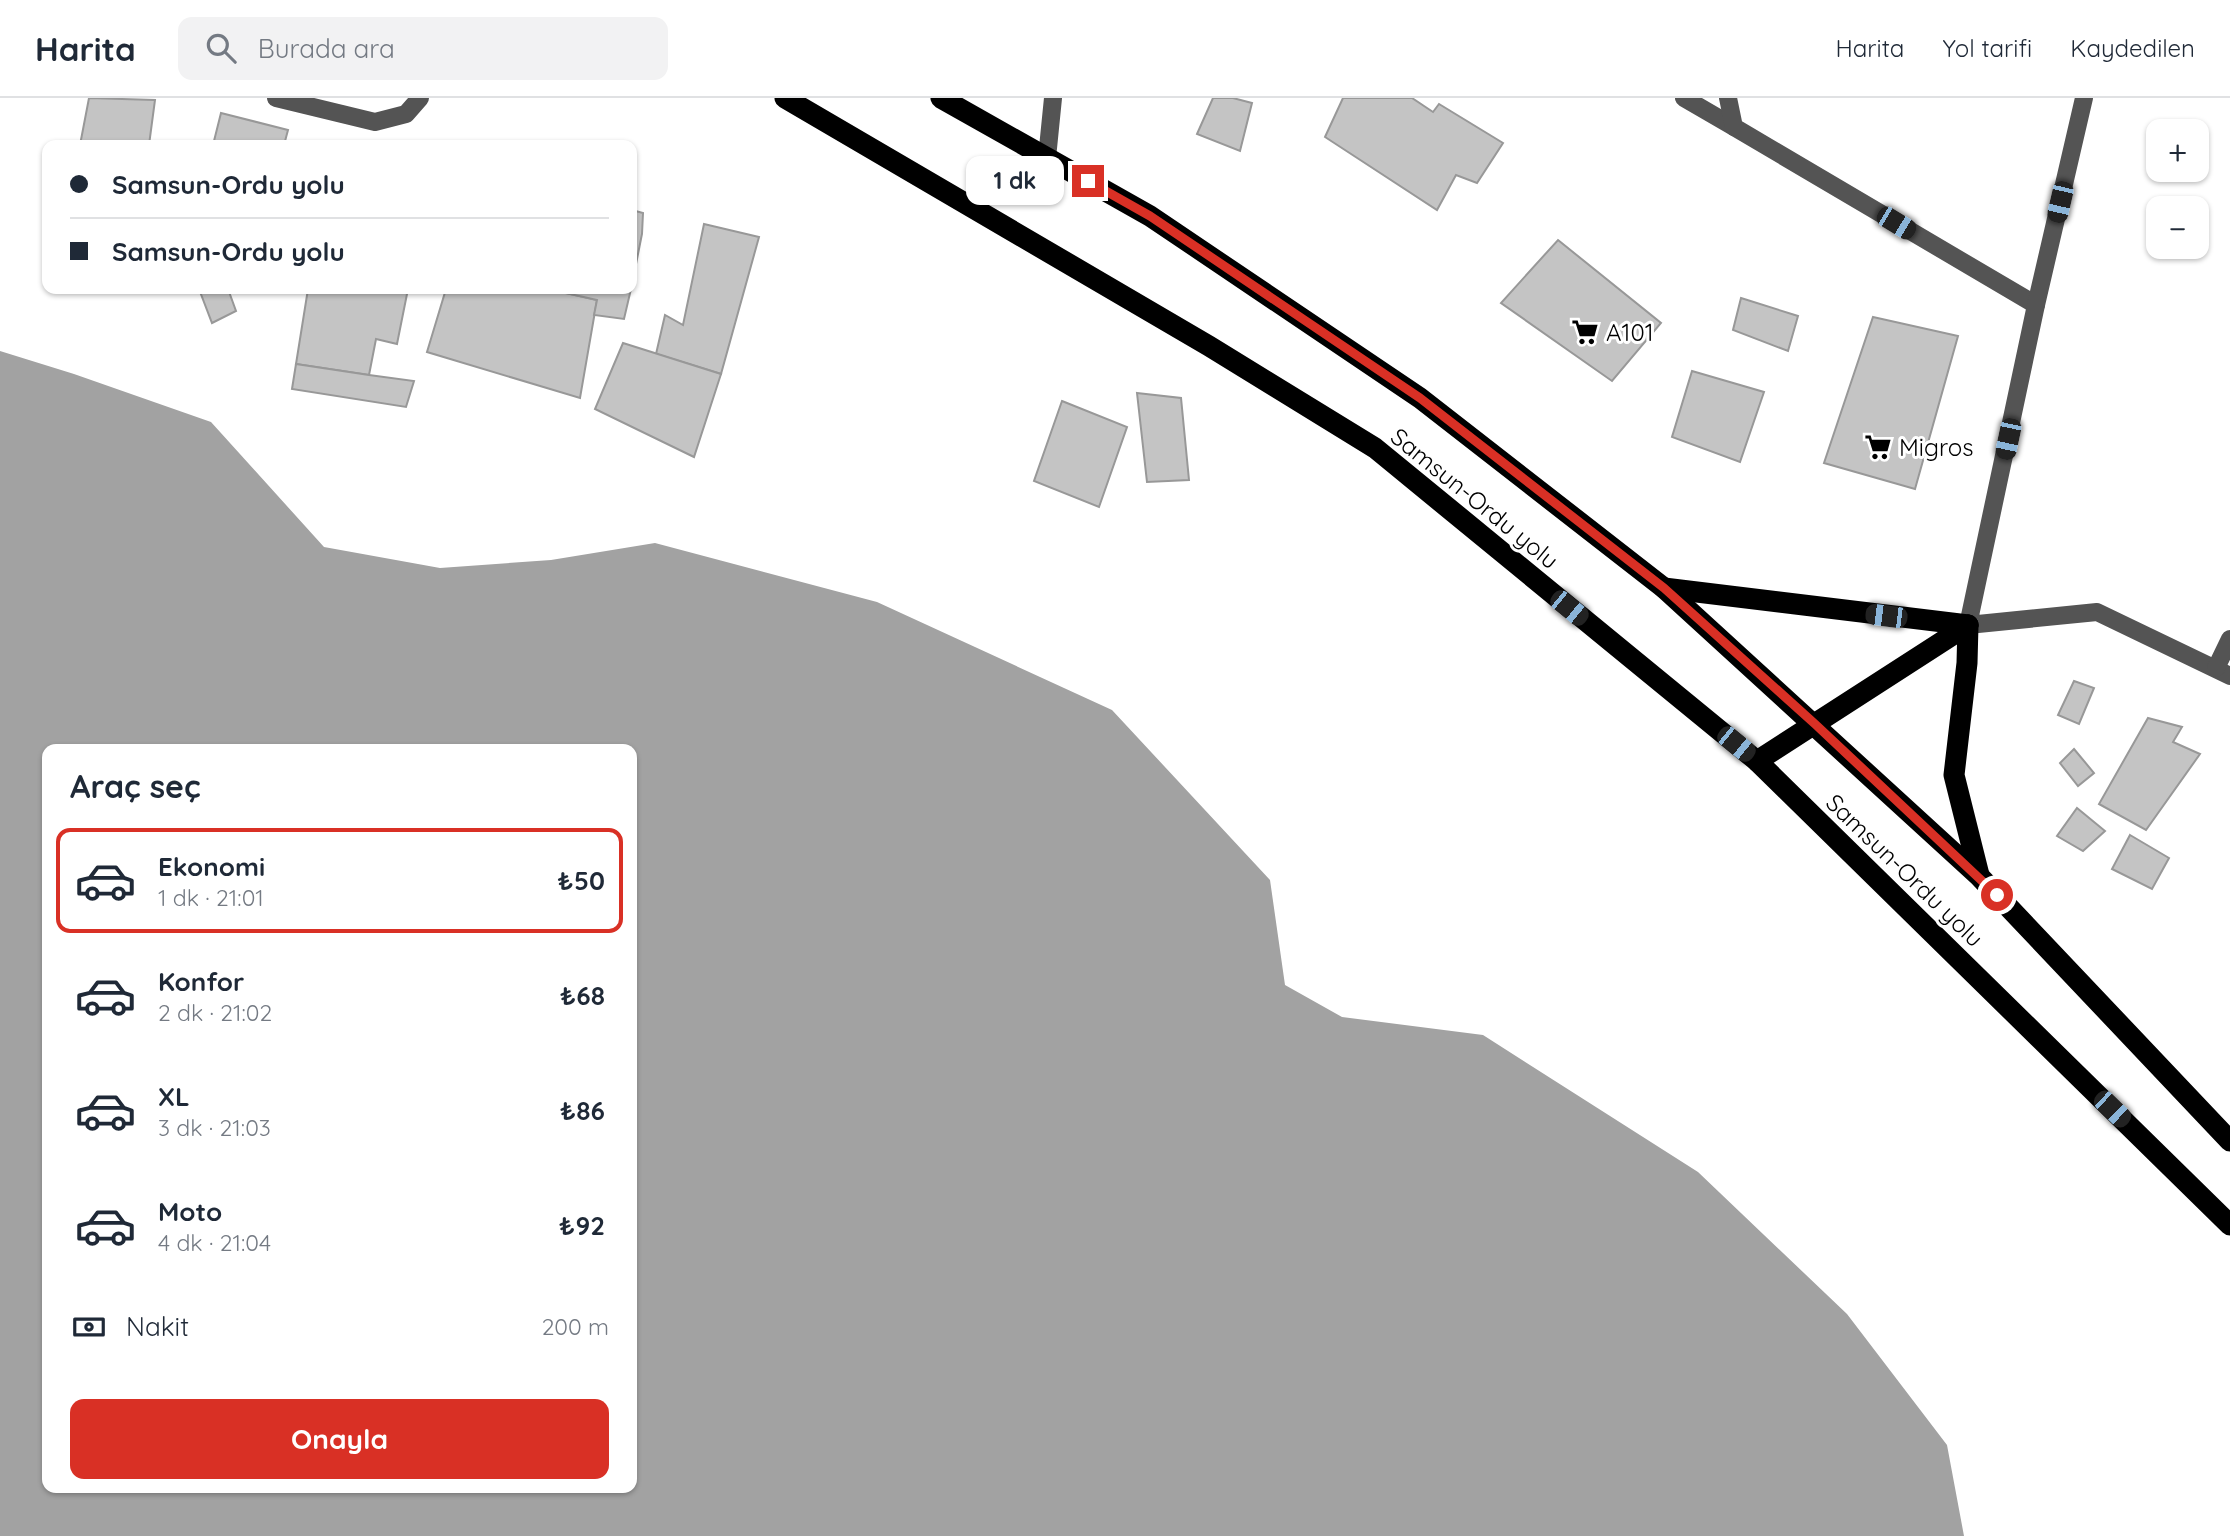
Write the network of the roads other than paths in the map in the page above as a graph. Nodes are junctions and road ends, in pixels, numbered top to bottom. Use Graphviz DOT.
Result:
graph roads {
  1 [pos="276,98"];
  2 [pos="420,98"];
  3 [pos="785,98"];
  4 [pos="941,98"];
  5 [pos="1053,98"];
  6 [pos="1684,98"];
  7 [pos="1728,98"];
  8 [pos="2084,98"];
  9 [pos="1734,127"];
  10 [pos="1046,158"];
  11 [pos="2036,305"];
  12 [pos="1664,588"];
  13 [pos="1968,625"];
  14 [pos="2230,639"];
  15 [pos="2223,672"];
  16 [pos="1815,724"];
  17 [pos="1757,761"];
  18 [pos="1979,876"];
  19 [pos="2230,1140"];
  20 [pos="2230,1225"];
  1 -- 2 [label="street"];
  3 -- 17 [label="highway, Samsun-Ordu yolu"];
  4 -- 10 [label="highway, Samsun-Ordu yolu"];
  5 -- 10 [label="street"];
  6 -- 9 [label="street"];
  7 -- 9 [label="street"];
  8 -- 11 [label="street"];
  9 -- 11 [label="street"];
  10 -- 12 [label="highway, Samsun-Ordu yolu"];
  11 -- 13 [label="street"];
  12 -- 13 [label="highway"];
  12 -- 16 [label="highway, Samsun-Ordu yolu"];
  13 -- 15 [label="street"];
  13 -- 16 [label="highway"];
  13 -- 18 [label="highway"];
  14 -- 15 [label="street"];
  16 -- 17 [label="highway"];
  16 -- 18 [label="highway, Samsun-Ordu yolu"];
  17 -- 20 [label="highway, Samsun-Ordu yolu"];
  18 -- 19 [label="highway, Samsun-Ordu yolu"];
}
